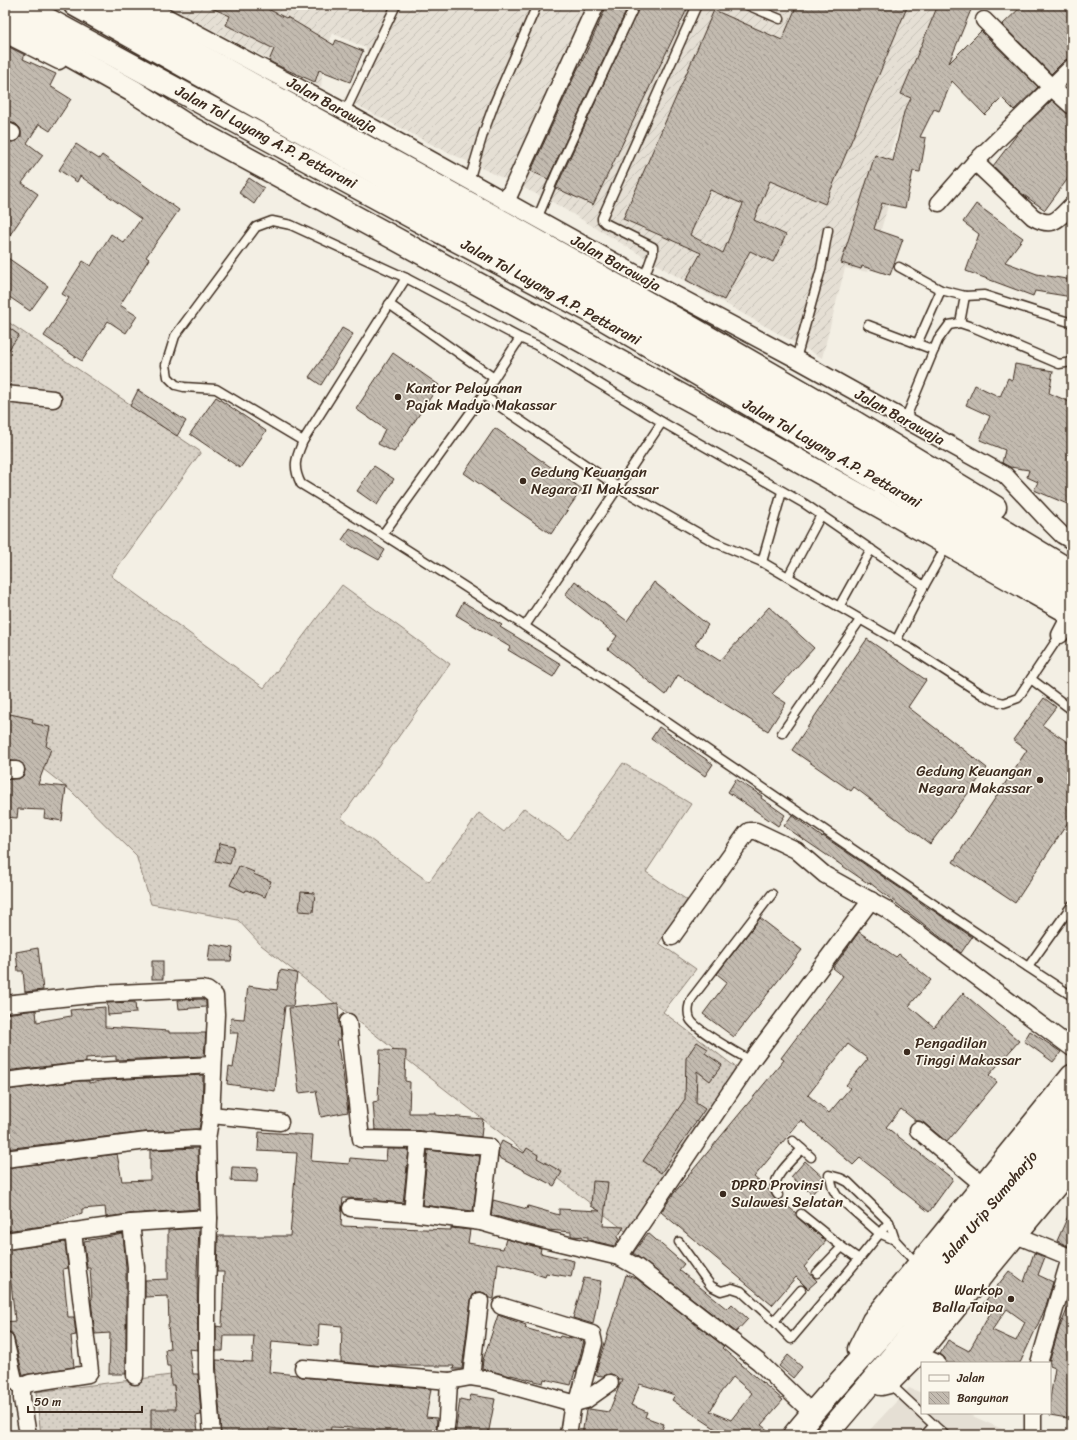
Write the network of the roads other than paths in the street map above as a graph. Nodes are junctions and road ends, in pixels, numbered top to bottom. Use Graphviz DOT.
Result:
graph roads {
  1 [pos="21,5"];
  2 [pos="76,5"];
  3 [pos="108,5"];
  4 [pos="144,5"];
  5 [pos="396,5"];
  6 [pos="537,5"];
  7 [pos="596,5"];
  8 [pos="635,5"];
  9 [pos="697,5"];
  10 [pos="747,5"];
  11 [pos="5,19"];
  12 [pos="780,19"];
  13 [pos="984,20"];
  14 [pos="5,34"];
  15 [pos="1072,67"];
  16 [pos="1052,87"];
  17 [pos="1072,106"];
  18 [pos="345,112"];
  19 [pos="189,127"];
  20 [pos="975,162"];
  21 [pos="469,181"];
  22 [pos="506,202"];
  23 [pos="939,203"];
  24 [pos="1072,205"];
  25 [pos="537,219"];
  26 [pos="828,230"];
  27 [pos="899,267"];
  28 [pos="406,278"];
  29 [pos="644,278"];
  30 [pos="941,290"];
  31 [pos="965,296"];
  32 [pos="389,304"];
  33 [pos="960,323"];
  34 [pos="1072,323"];
  35 [pos="868,325"];
  36 [pos="520,338"];
  37 [pos="917,344"];
  38 [pos="934,350"];
  39 [pos="796,359"];
  40 [pos="1072,362"];
  41 [pos="494,378"];
  42 [pos="5,394"];
  43 [pos="483,395"];
  44 [pos="53,399"];
  45 [pos="905,420"];
  46 [pos="662,422"];
  47 [pos="304,441"];
  48 [pos="618,487"];
  49 [pos="782,492"];
  50 [pos="821,515"];
  51 [pos="383,534"];
  52 [pos="1072,541"];
  53 [pos="948,545"];
  54 [pos="871,549"];
  55 [pos="1072,554"];
  56 [pos="762,562"];
  57 [pos="1072,572"];
  58 [pos="788,577"];
  59 [pos="924,586"];
  60 [pos="839,607"];
  61 [pos="1072,607"];
  62 [pos="860,620"];
  63 [pos="525,626"];
  64 [pos="1060,634"];
  65 [pos="896,641"];
  66 [pos="1032,679"];
  67 [pos="1072,710"];
  68 [pos="782,733"];
  69 [pos="772,894"];
  70 [pos="871,900"];
  71 [pos="1072,905"];
  72 [pos="672,937"];
  73 [pos="1028,967"];
  74 [pos="1071,993"];
  75 [pos="5,1004"];
  76 [pos="348,1022"];
  77 [pos="1072,1048"];
  78 [pos="751,1061"];
  79 [pos="212,1065"];
  80 [pos="1072,1076"];
  81 [pos="5,1081"];
  82 [pos="1072,1105"];
  83 [pos="210,1115"];
  84 [pos="280,1122"];
  85 [pos="918,1130"];
  86 [pos="207,1139"];
  87 [pos="1072,1139"];
  88 [pos="419,1140"];
  89 [pos="793,1141"];
  90 [pos="802,1149"];
  91 [pos="811,1157"];
  92 [pos="5,1159"];
  93 [pos="1072,1166"];
  94 [pos="983,1186"];
  95 [pos="778,1194"];
  96 [pos="351,1208"];
  97 [pos="412,1213"];
  98 [pos="802,1214"];
  99 [pos="209,1218"];
  100 [pos="481,1222"];
  101 [pos="889,1222"];
  102 [pos="131,1223"];
  103 [pos="73,1232"];
  104 [pos="879,1233"];
  105 [pos="1016,1235"];
  106 [pos="895,1240"];
  107 [pos="5,1241"];
  108 [pos="679,1242"];
  109 [pos="842,1247"];
  110 [pos="619,1257"];
  111 [pos="1071,1258"];
  112 [pos="859,1259"];
  113 [pos="918,1266"];
  114 [pos="817,1273"];
  115 [pos="801,1290"];
  116 [pos="480,1302"];
  117 [pos="923,1304"];
  118 [pos="501,1306"];
  119 [pos="774,1321"];
  120 [pos="5,1340"];
  121 [pos="917,1354"];
  122 [pos="935,1362"];
  123 [pos="1039,1362"];
  124 [pos="304,1368"];
  125 [pos="848,1374"];
  126 [pos="135,1376"];
  127 [pos="471,1377"];
  128 [pos="449,1381"];
  129 [pos="889,1382"];
  130 [pos="610,1383"];
  131 [pos="867,1387"];
  132 [pos="22,1388"];
  133 [pos="576,1402"];
  134 [pos="812,1412"];
  135 [pos="921,1412"];
  136 [pos="923,1414"];
  137 [pos="1033,1414"];
  138 [pos="934,1424"];
  139 [pos="28,1435"];
  140 [pos="212,1435"];
  141 [pos="445,1435"];
  142 [pos="568,1435"];
  143 [pos="794,1435"];
  144 [pos="826,1435"];
  145 [pos="925,1435"];
  146 [pos="945,1435"];
  147 [pos="1033,1435"];
  1 -- 61 [label="highway, Jalan Tol Layang A.P. Pettarani"];
  2 -- 57 [label="highway, Jalan Tol Layang A.P. Pettarani"];
  3 -- 55 [label="highway"];
  4 -- 18 [label="street, Jalan Barawaja"];
  5 -- 18 [label="lane"];
  6 -- 21 [label="lane"];
  7 -- 22 [label="street"];
  8 -- 25 [label="lane"];
  9 -- 29 [label="lane"];
  10 -- 12 [label="lane"];
  11 -- 19 [label="highway"];
  13 -- 16 [label="street"];
  14 -- 19 [label="street"];
  15 -- 16 [label="street"];
  16 -- 17 [label="street"];
  16 -- 20 [label="street"];
  18 -- 21 [label="street, Jalan Barawaja"];
  19 -- 53 [label="highway"];
  20 -- 23 [label="street"];
  20 -- 24 [label="street"];
  21 -- 22 [label="street, Jalan Barawaja"];
  22 -- 25 [label="street, Jalan Barawaja"];
  25 -- 29 [label="street, Jalan Barawaja"];
  26 -- 39 [label="lane"];
  27 -- 30 [label="lane"];
  28 -- 32 [label="lane"];
  28 -- 36 [label="lane"];
  28 -- 47 [label="lane"];
  29 -- 39 [label="street, Jalan Barawaja"];
  30 -- 31 [label="lane"];
  30 -- 37 [label="lane"];
  31 -- 33 [label="lane"];
  31 -- 34 [label="lane"];
  32 -- 41 [label="lane"];
  32 -- 47 [label="lane"];
  33 -- 38 [label="lane"];
  33 -- 40 [label="lane"];
  35 -- 37 [label="lane"];
  36 -- 41 [label="lane"];
  36 -- 46 [label="lane"];
  37 -- 38 [label="lane"];
  38 -- 45 [label="lane"];
  39 -- 45 [label="street, Jalan Barawaja"];
  41 -- 43 [label="lane"];
  42 -- 44 [label="street"];
  43 -- 48 [label="lane"];
  43 -- 51 [label="lane"];
  45 -- 52 [label="street, Jalan Barawaja"];
  46 -- 48 [label="lane"];
  46 -- 49 [label="lane"];
  47 -- 51 [label="lane"];
  48 -- 56 [label="lane"];
  48 -- 63 [label="lane"];
  49 -- 50 [label="lane"];
  49 -- 56 [label="lane"];
  50 -- 54 [label="lane"];
  50 -- 58 [label="lane"];
  51 -- 63 [label="lane"];
  53 -- 59 [label="lane"];
  53 -- 61 [label="highway"];
  54 -- 59 [label="lane"];
  54 -- 60 [label="lane"];
  56 -- 58 [label="lane"];
  58 -- 60 [label="lane"];
  59 -- 65 [label="lane"];
  60 -- 62 [label="lane"];
  61 -- 64 [label="street"];
  62 -- 65 [label="lane"];
  62 -- 68 [label="lane"];
  63 -- 73 [label="lane"];
  64 -- 66 [label="lane"];
  65 -- 66 [label="lane"];
  66 -- 67 [label="lane"];
  69 -- 78 [label="lane"];
  70 -- 72 [label="street"];
  70 -- 77 [label="street"];
  70 -- 78 [label="street"];
  71 -- 73 [label="lane"];
  73 -- 74 [label="lane"];
  75 -- 79 [label="street"];
  76 -- 88 [label="street"];
  78 -- 110 [label="street"];
  79 -- 81 [label="street"];
  79 -- 83 [label="street"];
  80 -- 94 [label="highway"];
  82 -- 117 [label="highway, Jalan Urip Sumoharjo"];
  83 -- 84 [label="street"];
  83 -- 86 [label="street"];
  85 -- 94 [label="street"];
  86 -- 92 [label="street"];
  86 -- 99 [label="street"];
  87 -- 117 [label="highway, Jalan Urip Sumoharjo"];
  88 -- 97 [label="street"];
  88 -- 100 [label="street"];
  89 -- 90 [label="lane"];
  90 -- 91 [label="lane"];
  90 -- 95 [label="lane"];
  93 -- 105 [label="highway"];
  94 -- 113 [label="highway"];
  96 -- 97 [label="street"];
  97 -- 100 [label="street"];
  98 -- 109 [label="lane"];
  99 -- 102 [label="street"];
  99 -- 140 [label="street"];
  100 -- 110 [label="street"];
  101 -- 104 [label="lane"];
  101 -- 104 [label="lane"];
  101 -- 106 [label="lane"];
  102 -- 103 [label="street"];
  102 -- 126 [label="street"];
  103 -- 107 [label="street"];
  103 -- 132 [label="street"];
  104 -- 106 [label="lane"];
  104 -- 112 [label="lane"];
  105 -- 111 [label="street"];
  105 -- 121 [label="highway"];
  106 -- 113 [label="lane"];
  108 -- 119 [label="lane"];
  109 -- 112 [label="lane"];
  109 -- 114 [label="lane"];
  110 -- 134 [label="street"];
  111 -- 123 [label="street"];
  112 -- 119 [label="lane"];
  113 -- 125 [label="highway"];
  115 -- 119 [label="lane"];
  116 -- 127 [label="street"];
  117 -- 125 [label="highway, Jalan Urip Sumoharjo"];
  117 -- 131 [label="highway, Jalan Urip Sumoharjo"];
  118 -- 133 [label="street"];
  120 -- 132 [label="street"];
  121 -- 122 [label="street"];
  121 -- 129 [label="highway"];
  124 -- 128 [label="street"];
  125 -- 134 [label="highway, Jalan Urip Sumoharjo"];
  127 -- 128 [label="street"];
  127 -- 133 [label="street"];
  128 -- 141 [label="street"];
  129 -- 131 [label="highway"];
  129 -- 135 [label="lane"];
  130 -- 133 [label="street"];
  131 -- 144 [label="highway, Jalan Urip Sumoharjo"];
  132 -- 139 [label="street"];
  133 -- 142 [label="street"];
  134 -- 143 [label="highway, Jalan Urip Sumoharjo"];
  136 -- 138 [label="lane"];
  137 -- 147 [label="street"];
  138 -- 145 [label="lane"];
  138 -- 146 [label="lane"];
}
